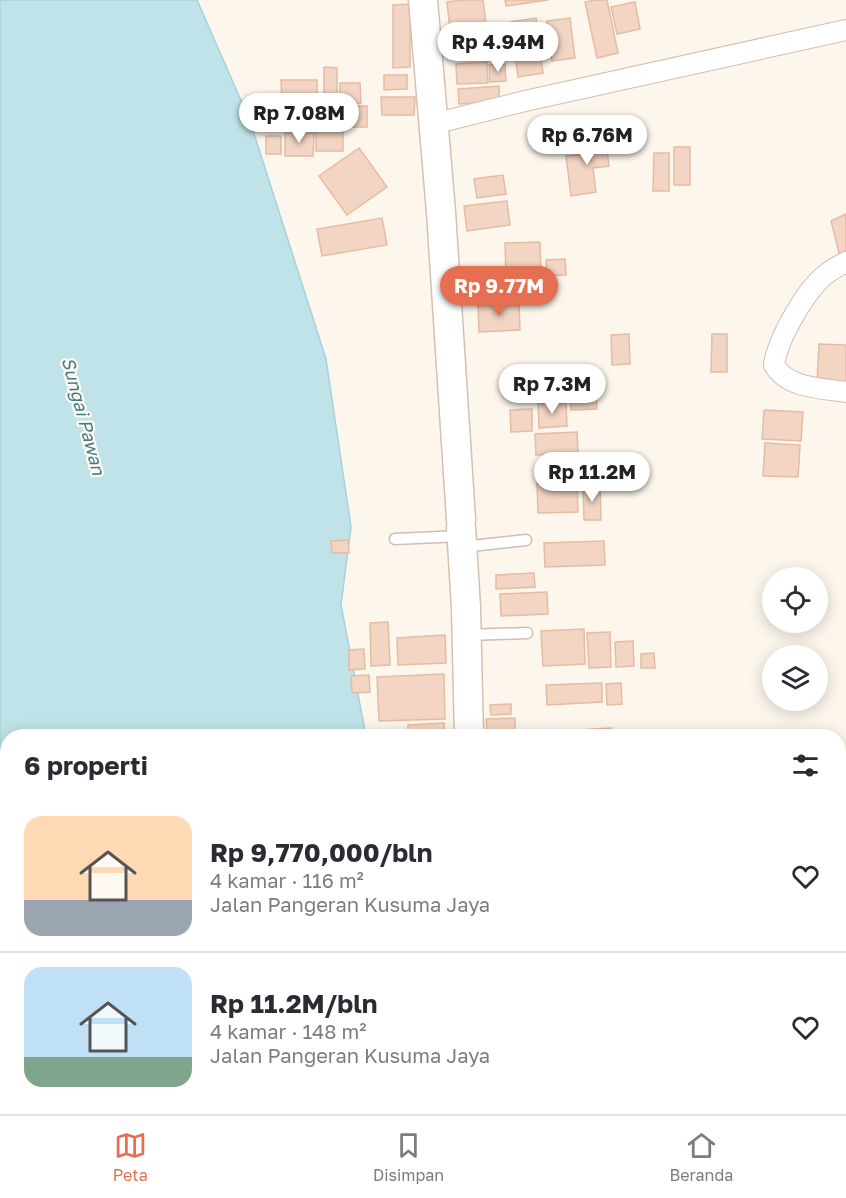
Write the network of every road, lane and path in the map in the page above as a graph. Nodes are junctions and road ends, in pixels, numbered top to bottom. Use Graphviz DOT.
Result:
graph roads {
  1 [pos="423,0"];
  2 [pos="846,30"];
  3 [pos="433,124"];
  4 [pos="846,262"];
  5 [pos="846,392"];
  6 [pos="461,532"];
  7 [pos="395,539"];
  8 [pos="526,540"];
  9 [pos="527,633"];
  10 [pos="466,634"];
  11 [pos="469,729"];
  1 -- 3 [label="street"];
  2 -- 3 [label="street"];
  3 -- 6 [label="street"];
  4 -- 5 [label="street"];
  6 -- 7 [label="lane"];
  6 -- 8 [label="lane"];
  6 -- 10 [label="street"];
  9 -- 10 [label="lane"];
  10 -- 11 [label="street"];
}
